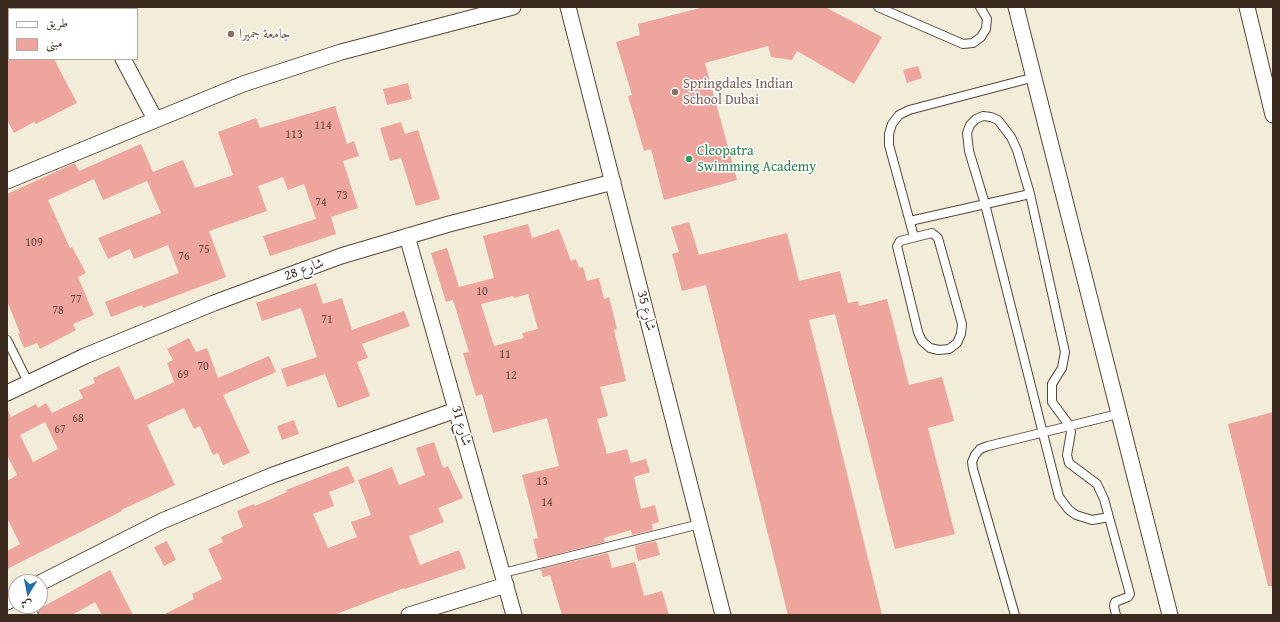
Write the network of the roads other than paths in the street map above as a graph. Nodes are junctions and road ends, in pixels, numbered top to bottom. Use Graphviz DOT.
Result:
graph roads {
  1 [pos="513,7"];
  2 [pos="568,7"];
  3 [pos="878,7"];
  4 [pos="980,7"];
  5 [pos="1016,7"];
  6 [pos="1247,7"];
  7 [pos="124,60"];
  8 [pos="1034,77"];
  9 [pos="1273,115"];
  10 [pos="155,119"];
  11 [pos="7,181"];
  12 [pos="613,182"];
  13 [pos="1030,194"];
  14 [pos="985,204"];
  15 [pos="910,221"];
  16 [pos="407,236"];
  17 [pos="914,237"];
  18 [pos="7,340"];
  19 [pos="28,382"];
  20 [pos="7,393"];
  21 [pos="456,410"];
  22 [pos="1118,414"];
  23 [pos="1069,425"];
  24 [pos="1042,432"];
  25 [pos="1109,517"];
  26 [pos="700,524"];
  27 [pos="48,579"];
  28 [pos="504,579"];
  29 [pos="409,615"];
  30 [pos="514,615"];
  31 [pos="723,615"];
  32 [pos="1015,615"];
  33 [pos="1116,615"];
  34 [pos="1170,615"];
  1 -- 10 [label="street"];
  2 -- 12 [label="street, شارع 35"];
  3 -- 4 [label="lane"];
  5 -- 8 [label="street"];
  6 -- 9 [label="street"];
  7 -- 10 [label="street"];
  8 -- 15 [label="lane"];
  8 -- 22 [label="street"];
  10 -- 11 [label="street"];
  12 -- 16 [label="street, شارع 28"];
  12 -- 26 [label="street, شارع 35"];
  13 -- 14 [label="lane"];
  13 -- 14 [label="lane"];
  13 -- 23 [label="lane"];
  14 -- 15 [label="lane"];
  14 -- 24 [label="lane"];
  15 -- 17 [label="lane"];
  16 -- 19 [label="street, شارع 28"];
  16 -- 21 [label="street, شارع 31"];
  17 -- 17 [label="lane"];
  18 -- 19 [label="lane"];
  19 -- 20 [label="street, شارع 28"];
  21 -- 27 [label="street"];
  21 -- 28 [label="street, شارع 31"];
  22 -- 23 [label="lane"];
  22 -- 34 [label="street"];
  23 -- 24 [label="lane"];
  23 -- 25 [label="lane"];
  24 -- 25 [label="lane"];
  24 -- 32 [label="lane"];
  25 -- 33 [label="lane"];
  26 -- 28 [label="lane"];
  26 -- 31 [label="street, شارع 35"];
  28 -- 29 [label="street"];
  28 -- 30 [label="street, شارع 31"];
}
